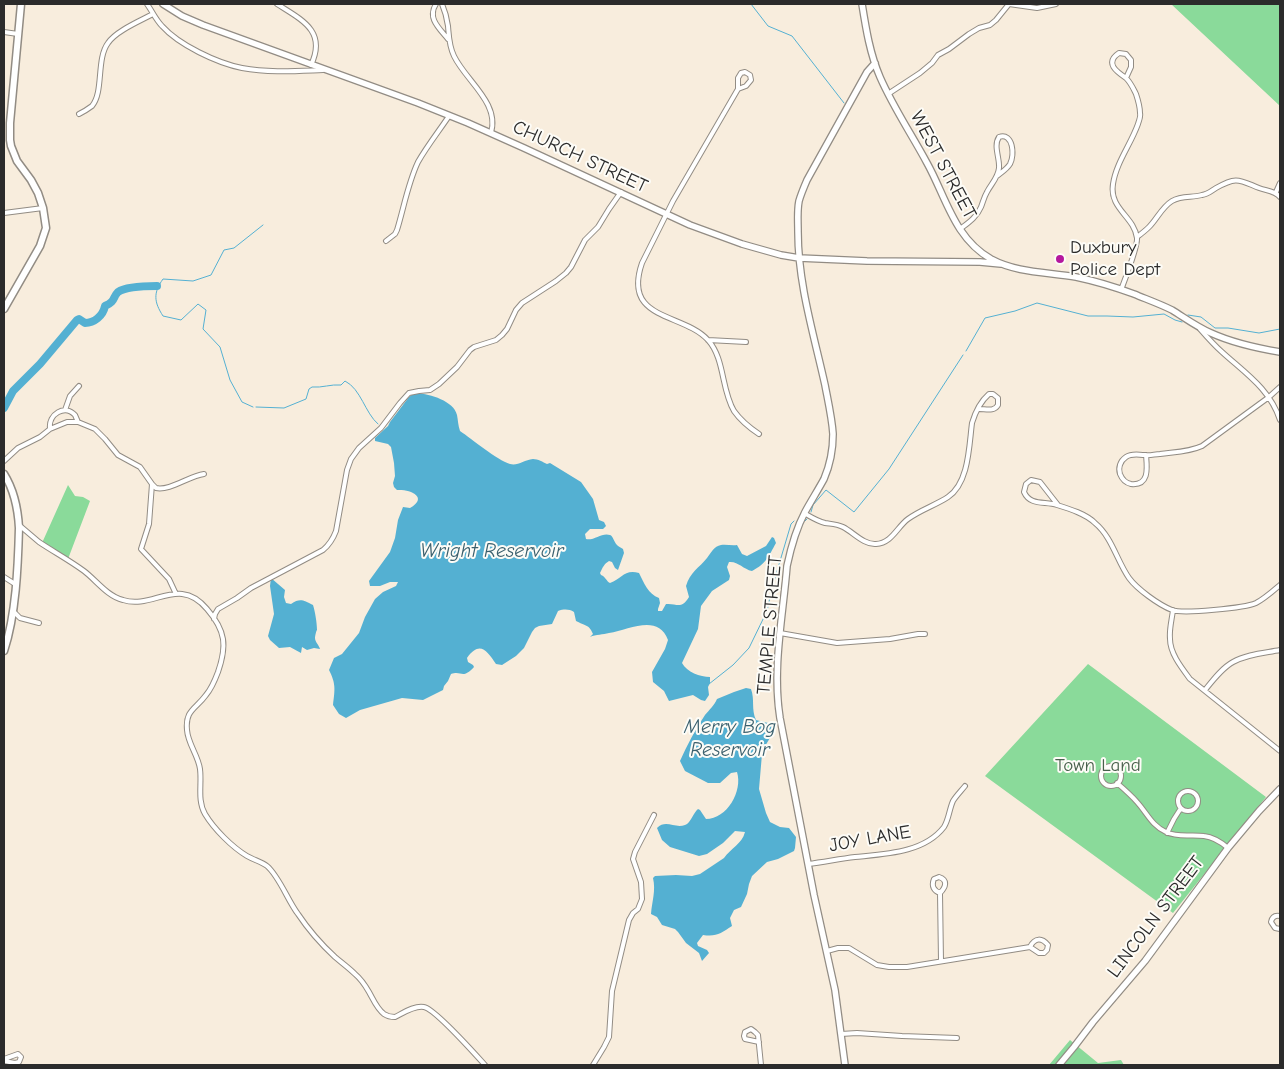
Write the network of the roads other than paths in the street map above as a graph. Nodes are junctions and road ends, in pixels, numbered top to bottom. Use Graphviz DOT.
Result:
graph roads {
  1 [pos="21,4"];
  2 [pos="147,4"];
  3 [pos="163,4"];
  4 [pos="277,4"];
  5 [pos="436,4"];
  6 [pos="442,4"];
  7 [pos="862,4"];
  8 [pos="1056,4"];
  9 [pos="153,14"];
  10 [pos="4,32"];
  11 [pos="18,34"];
  12 [pos="448,40"];
  13 [pos="875,62"];
  14 [pos="311,64"];
  15 [pos="325,69"];
  16 [pos="1126,78"];
  17 [pos="738,90"];
  18 [pos="888,94"];
  19 [pos="79,114"];
  20 [pos="449,116"];
  21 [pos="491,133"];
  22 [pos="7,143"];
  23 [pos="997,176"];
  24 [pos="1280,183"];
  25 [pos="621,192"];
  26 [pos="1276,192"];
  27 [pos="1280,197"];
  28 [pos="43,208"];
  29 [pos="4,213"];
  30 [pos="666,214"];
  31 [pos="960,229"];
  32 [pos="1137,237"];
  33 [pos="386,241"];
  34 [pos="974,246"];
  35 [pos="799,258"];
  36 [pos="977,262"];
  37 [pos="1002,264"];
  38 [pos="1121,290"];
  39 [pos="4,309"];
  40 [pos="1195,324"];
  41 [pos="708,340"];
  42 [pos="746,342"];
  43 [pos="1280,352"];
  44 [pos="79,386"];
  45 [pos="1280,387"];
  46 [pos="1269,397"];
  47 [pos="979,409"];
  48 [pos="64,410"];
  49 [pos="1280,420"];
  50 [pos="78,422"];
  51 [pos="50,429"];
  52 [pos="760,434"];
  53 [pos="1146,455"];
  54 [pos="4,461"];
  55 [pos="4,474"];
  56 [pos="204,474"];
  57 [pos="152,484"];
  58 [pos="1058,505"];
  59 [pos="804,513"];
  60 [pos="19,525"];
  61 [pos="4,577"];
  62 [pos="16,584"];
  63 [pos="1280,585"];
  64 [pos="176,594"];
  65 [pos="1173,610"];
  66 [pos="12,611"];
  67 [pos="214,619"];
  68 [pos="39,623"];
  69 [pos="780,633"];
  70 [pos="925,634"];
  71 [pos="4,650"];
  72 [pos="1280,650"];
  73 [pos="1205,690"];
  74 [pos="1280,751"];
  75 [pos="1117,783"];
  76 [pos="965,786"];
  77 [pos="1280,789"];
  78 [pos="1181,808"];
  79 [pos="654,815"];
  80 [pos="1167,833"];
  81 [pos="1228,848"];
  82 [pos="808,864"];
  83 [pos="940,893"];
  84 [pos="1280,916"];
  85 [pos="1280,929"];
  86 [pos="1030,947"];
  87 [pos="827,951"];
  88 [pos="941,961"];
  89 [pos="841,1034"];
  90 [pos="957,1038"];
  91 [pos="758,1042"];
  92 [pos="485,1065"];
  93 [pos="593,1065"];
  94 [pos="761,1065"];
  95 [pos="845,1065"];
  96 [pos="1059,1065"];
  1 -- 11 [label="main road"];
  2 -- 9 [label="street"];
  3 -- 14 [label="main road, CHURCH STREET"];
  4 -- 14 [label="street"];
  5 -- 12 [label="street"];
  6 -- 12 [label="street"];
  7 -- 13 [label="main road, WEST STREET"];
  8 -- 18 [label="street"];
  9 -- 15 [label="street"];
  9 -- 19 [label="street"];
  10 -- 11 [label="street"];
  11 -- 22 [label="main road"];
  12 -- 21 [label="street"];
  13 -- 18 [label="main road, WEST STREET"];
  13 -- 35 [label="main road, TEMPLE STREET"];
  14 -- 15 [label="main road, CHURCH STREET"];
  15 -- 20 [label="main road, CHURCH STREET"];
  16 -- 16 [label="street"];
  16 -- 32 [label="street"];
  17 -- 17 [label="street"];
  17 -- 30 [label="street"];
  18 -- 31 [label="main road, WEST STREET"];
  20 -- 21 [label="main road, CHURCH STREET"];
  20 -- 33 [label="street"];
  21 -- 25 [label="main road, CHURCH STREET"];
  22 -- 28 [label="main road"];
  23 -- 23 [label="street"];
  23 -- 31 [label="street"];
  24 -- 26 [label="street"];
  25 -- 30 [label="main road, CHURCH STREET"];
  25 -- 67 [label="street"];
  26 -- 27 [label="street"];
  26 -- 32 [label="street"];
  28 -- 29 [label="street"];
  28 -- 39 [label="main road"];
  30 -- 35 [label="main road, CHURCH STREET"];
  30 -- 41 [label="street"];
  31 -- 34 [label="main road, WEST STREET"];
  32 -- 38 [label="street"];
  34 -- 36 [label="main road"];
  34 -- 37 [label="main road, WEST STREET"];
  35 -- 36 [label="main road, CHURCH STREET"];
  35 -- 59 [label="main road, TEMPLE STREET"];
  36 -- 37 [label="main road, CHURCH STREET"];
  37 -- 38 [label="main road, WEST STREET"];
  38 -- 40 [label="main road, WEST STREET"];
  40 -- 43 [label="main road"];
  40 -- 46 [label="street, WEST STREET"];
  41 -- 42 [label="street"];
  41 -- 52 [label="street"];
  44 -- 48 [label="street"];
  45 -- 46 [label="street"];
  46 -- 49 [label="street, WEST STREET"];
  46 -- 53 [label="street"];
  47 -- 47 [label="street"];
  47 -- 59 [label="street"];
  48 -- 50 [label="street"];
  48 -- 51 [label="street"];
  50 -- 51 [label="street"];
  50 -- 57 [label="street"];
  51 -- 54 [label="street"];
  53 -- 53 [label="street"];
  55 -- 60 [label="main road"];
  56 -- 57 [label="street"];
  57 -- 64 [label="street"];
  58 -- 58 [label="street"];
  58 -- 65 [label="street"];
  59 -- 69 [label="main road, TEMPLE STREET"];
  60 -- 62 [label="main road"];
  60 -- 64 [label="street"];
  61 -- 62 [label="street"];
  62 -- 66 [label="main road"];
  63 -- 65 [label="street"];
  64 -- 67 [label="street"];
  65 -- 73 [label="street"];
  66 -- 68 [label="street"];
  66 -- 71 [label="main road"];
  67 -- 92 [label="street"];
  69 -- 70 [label="street"];
  69 -- 82 [label="main road, TEMPLE STREET"];
  72 -- 73 [label="street"];
  73 -- 74 [label="street"];
  75 -- 75 [label="street"];
  75 -- 80 [label="street"];
  76 -- 82 [label="street, JOY LANE"];
  77 -- 81 [label="main road, LINCOLN STREET"];
  78 -- 78 [label="street"];
  78 -- 80 [label="street"];
  79 -- 93 [label="street"];
  80 -- 81 [label="street"];
  81 -- 96 [label="main road, LINCOLN STREET"];
  82 -- 87 [label="main road, TEMPLE STREET"];
  83 -- 88 [label="street"];
  84 -- 85 [label="street"];
  86 -- 86 [label="street"];
  86 -- 88 [label="street"];
  87 -- 88 [label="street"];
  87 -- 89 [label="main road, TEMPLE STREET"];
  89 -- 90 [label="street"];
  89 -- 95 [label="main road, TEMPLE STREET"];
  91 -- 94 [label="street"];
}
